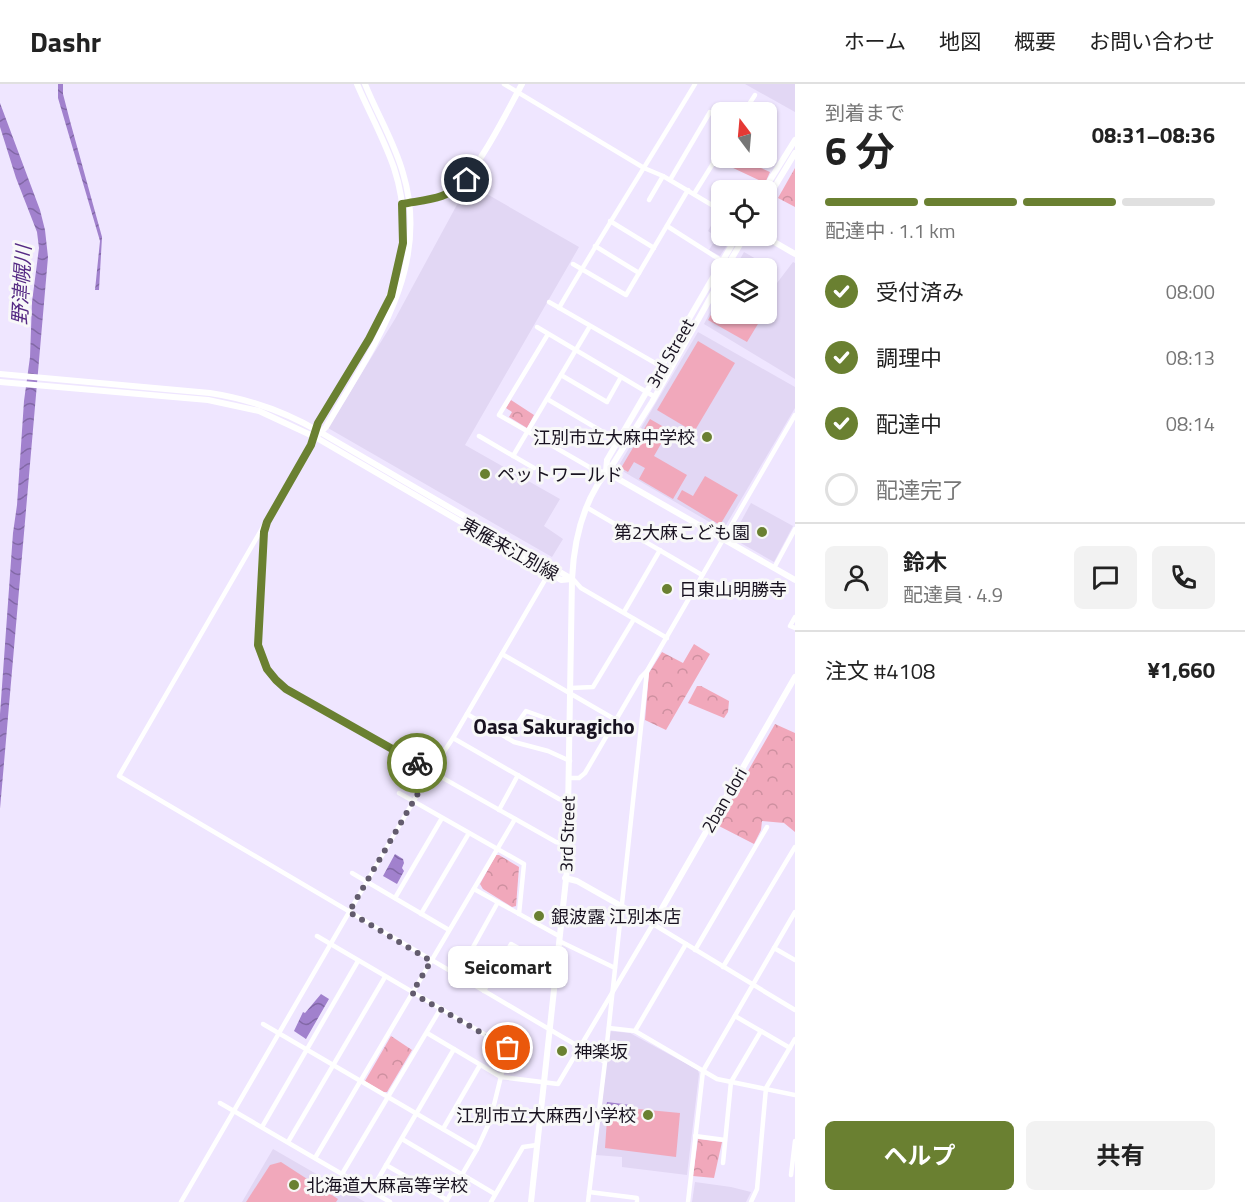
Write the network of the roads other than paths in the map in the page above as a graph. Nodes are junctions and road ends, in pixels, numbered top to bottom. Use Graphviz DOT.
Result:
graph roads {
  1 [pos="357,84"];
  2 [pos="365,84"];
  3 [pos="504,84"];
  4 [pos="522,84"];
  5 [pos="695,84"];
  6 [pos="518,92"];
  7 [pos="754,95"];
  8 [pos="750,102"];
  9 [pos="711,113"];
  10 [pos="795,140"];
  11 [pos="795,153"];
  12 [pos="711,167"];
  13 [pos="644,168"];
  14 [pos="663,176"];
  15 [pos="670,180"];
  16 [pos="770,180"];
  17 [pos="777,183"];
  18 [pos="688,190"];
  19 [pos="694,194"];
  20 [pos="649,200"];
  21 [pos="410,203"];
  22 [pos="402,204"];
  23 [pos="711,204"];
  24 [pos="610,221"];
  25 [pos="667,226"];
  26 [pos="777,244"];
  27 [pos="596,246"];
  28 [pos="654,248"];
  29 [pos="795,254"];
  30 [pos="717,258"];
  31 [pos="573,264"];
  32 [pos="582,269"];
  33 [pos="639,273"];
  34 [pos="711,280"];
  35 [pos="711,297"];
  36 [pos="549,302"];
  37 [pos="560,308"];
  38 [pos="591,326"];
  39 [pos="537,327"];
  40 [pos="548,334"];
  41 [pos="576,350"];
  42 [pos="662,367"];
  43 [pos="669,371"];
  44 [pos="0,374"];
  45 [pos="561,375"];
  46 [pos="621,377"];
  47 [pos="0,382"];
  48 [pos="647,392"];
  49 [pos="655,397"];
  50 [pos="547,399"];
  51 [pos="795,416"];
  52 [pos="528,431"];
  53 [pos="317,433"];
  54 [pos="479,436"];
  55 [pos="622,443"];
  56 [pos="513,456"];
  57 [pos="534,468"];
  58 [pos="606,472"];
  59 [pos="586,507"];
  60 [pos="267,522"];
  61 [pos="795,530"];
  62 [pos="724,539"];
  63 [pos="660,550"];
  64 [pos="774,568"];
  65 [pos="549,573"];
  66 [pos="702,575"];
  67 [pos="572,579"];
  68 [pos="795,580"];
  69 [pos="624,612"];
  70 [pos="795,617"];
  71 [pos="634,619"];
  72 [pos="795,628"];
  73 [pos="667,638"];
  74 [pos="502,654"];
  75 [pos="647,671"];
  76 [pos="795,677"];
  77 [pos="571,691"];
  78 [pos="467,714"];
  79 [pos="616,720"];
  80 [pos="570,728"];
  81 [pos="453,738"];
  82 [pos="507,738"];
  83 [pos="570,761"];
  84 [pos="431,771"];
  85 [pos="518,775"];
  86 [pos="569,778"];
  87 [pos="399,793"];
  88 [pos="568,801"];
  89 [pos="414,802"];
  90 [pos="499,810"];
  91 [pos="442,818"];
  92 [pos="515,819"];
  93 [pos="767,827"];
  94 [pos="469,833"];
  95 [pos="568,845"];
  96 [pos="795,847"];
  97 [pos="498,848"];
  98 [pos="352,873"];
  99 [pos="565,878"];
  100 [pos="367,882"];
  101 [pos="474,889"];
  102 [pos="395,898"];
  103 [pos="498,902"];
  104 [pos="621,905"];
  105 [pos="349,912"];
  106 [pos="795,912"];
  107 [pos="422,914"];
  108 [pos="519,914"];
  109 [pos="652,924"];
  110 [pos="449,930"];
  111 [pos="317,936"];
  112 [pos="559,938"];
  113 [pos="331,944"];
  114 [pos="686,945"];
  115 [pos="774,948"];
  116 [pos="695,950"];
  117 [pos="795,960"];
  118 [pos="358,961"];
  119 [pos="431,961"];
  120 [pos="723,967"];
  121 [pos="615,968"];
  122 [pos="557,969"];
  123 [pos="457,976"];
  124 [pos="385,977"];
  125 [pos="752,985"];
  126 [pos="484,991"];
  127 [pos="613,991"];
  128 [pos="412,993"];
  129 [pos="441,1008"];
  130 [pos="795,1010"];
  131 [pos="735,1016"];
  132 [pos="263,1024"];
  133 [pos="609,1028"];
  134 [pos="550,1030"];
  135 [pos="635,1031"];
  136 [pos="761,1031"];
  137 [pos="279,1033"];
  138 [pos="427,1033"];
  139 [pos="795,1039"];
  140 [pos="790,1048"];
  141 [pos="454,1049"];
  142 [pos="580,1049"];
  143 [pos="307,1050"];
  144 [pos="605,1062"];
  145 [pos="480,1065"];
  146 [pos="334,1066"];
  147 [pos="703,1071"];
  148 [pos="501,1077"];
  149 [pos="361,1081"];
  150 [pos="545,1082"];
  151 [pos="731,1082"];
  152 [pos="766,1088"];
  153 [pos="795,1095"];
  154 [pos="388,1097"];
  155 [pos="220,1103"];
  156 [pos="234,1110"];
  157 [pos="416,1114"];
  158 [pos="262,1127"];
  159 [pos="443,1130"];
  160 [pos="695,1136"];
  161 [pos="402,1139"];
  162 [pos="725,1140"];
  163 [pos="795,1141"];
  164 [pos="288,1142"];
  165 [pos="537,1145"];
  166 [pos="477,1149"];
  167 [pos="794,1157"];
  168 [pos="315,1158"];
  169 [pos="723,1162"];
  170 [pos="386,1165"];
  171 [pos="342,1174"];
  172 [pos="462,1175"];
  173 [pos="791,1175"];
  174 [pos="371,1191"];
  175 [pos="589,1191"];
  176 [pos="495,1194"];
  177 [pos="615,1195"];
  178 [pos="446,1201"];
  179 [pos="181,1202"];
  180 [pos="390,1202"];
  181 [pos="490,1202"];
  182 [pos="531,1202"];
  183 [pos="588,1202"];
  184 [pos="615,1202"];
  185 [pos="637,1202"];
  186 [pos="688,1202"];
  187 [pos="751,1202"];
  1 -- 22 [label="main road"];
  2 -- 21 [label="main road"];
  3 -- 6 [label="street"];
  4 -- 6 [label="main road"];
  5 -- 13 [label="street"];
  6 -- 13 [label="street"];
  6 -- 21 [label="main road"];
  7 -- 8 [label="street"];
  9 -- 15 [label="street"];
  10 -- 16 [label="main road"];
  11 -- 17 [label="main road"];
  12 -- 19 [label="street"];
  13 -- 14 [label="street"];
  13 -- 24 [label="street"];
  14 -- 15 [label="street"];
  14 -- 20 [label="street"];
  15 -- 18 [label="street"];
  18 -- 19 [label="street"];
  18 -- 25 [label="street"];
  19 -- 23 [label="street"];
  21 -- 22 [label="main road"];
  21 -- 53 [label="main road"];
  22 -- 53 [label="main road"];
  24 -- 27 [label="street"];
  24 -- 28 [label="street"];
  25 -- 28 [label="street"];
  25 -- 30 [label="street"];
  26 -- 29 [label="main road"];
  27 -- 32 [label="street"];
  27 -- 33 [label="street"];
  28 -- 33 [label="street"];
  31 -- 32 [label="street"];
  32 -- 33 [label="street"];
  32 -- 37 [label="street"];
  34 -- 42 [label="main road, 3rd Street"];
  35 -- 43 [label="main road, 3rd Street"];
  36 -- 37 [label="street"];
  37 -- 38 [label="street"];
  38 -- 41 [label="street"];
  38 -- 42 [label="street"];
  39 -- 40 [label="street"];
  40 -- 41 [label="street"];
  40 -- 52 [label="street"];
  41 -- 45 [label="street"];
  41 -- 46 [label="street"];
  42 -- 43 [label="street"];
  42 -- 48 [label="main road, 3rd Street"];
  43 -- 49 [label="main road, 3rd Street"];
  44 -- 53 [label="main road, 東雁来江別線"];
  45 -- 46 [label="street"];
  45 -- 50 [label="street"];
  46 -- 48 [label="street"];
  47 -- 53 [label="main road, 東雁来江別線"];
  48 -- 49 [label="street"];
  48 -- 55 [label="main road, 3rd Street"];
  49 -- 55 [label="main road, 3rd Street"];
  50 -- 52 [label="street"];
  50 -- 55 [label="street"];
  51 -- 62 [label="street"];
  52 -- 56 [label="street"];
  52 -- 58 [label="street"];
  53 -- 60 [label="street"];
  53 -- 65 [label="main road, 東雁来江別線"];
  53 -- 67 [label="main road, 東雁来江別線"];
  54 -- 56 [label="street"];
  55 -- 58 [label="main road, 3rd Street"];
  56 -- 57 [label="street"];
  58 -- 59 [label="main road, 3rd Street"];
  58 -- 62 [label="main road"];
  59 -- 63 [label="street"];
  59 -- 67 [label="main road, 3rd Street"];
  60 -- 84 [label="street"];
  60 -- 105 [label="street"];
  61 -- 64 [label="street"];
  62 -- 64 [label="main road"];
  62 -- 66 [label="street"];
  63 -- 66 [label="street"];
  63 -- 69 [label="street"];
  64 -- 68 [label="main road"];
  65 -- 67 [label="main road, 東雁来江別線"];
  65 -- 74 [label="street"];
  66 -- 73 [label="street"];
  67 -- 69 [label="street"];
  67 -- 77 [label="main road, 3rd Street"];
  69 -- 71 [label="street"];
  70 -- 72 [label="street"];
  71 -- 73 [label="street"];
  71 -- 77 [label="street"];
  73 -- 75 [label="street"];
  74 -- 77 [label="street"];
  74 -- 78 [label="street"];
  75 -- 79 [label="street"];
  75 -- 104 [label="street"];
  76 -- 109 [label="main road, 2ban dori"];
  77 -- 79 [label="street"];
  77 -- 80 [label="main road, 3rd Street"];
  78 -- 81 [label="street"];
  78 -- 82 [label="street"];
  79 -- 86 [label="street"];
  80 -- 82 [label="street"];
  80 -- 83 [label="main road, 3rd Street"];
  81 -- 84 [label="street"];
  81 -- 85 [label="street"];
  82 -- 83 [label="street"];
  83 -- 86 [label="main road, 3rd Street"];
  84 -- 89 [label="street"];
  84 -- 90 [label="street"];
  85 -- 88 [label="street"];
  85 -- 90 [label="street"];
  86 -- 88 [label="main road, 3rd Street"];
  87 -- 89 [label="street"];
  88 -- 95 [label="main road, 3rd Street"];
  89 -- 91 [label="street"];
  89 -- 100 [label="street"];
  90 -- 92 [label="street"];
  91 -- 94 [label="street"];
  91 -- 102 [label="street"];
  92 -- 95 [label="street"];
  92 -- 97 [label="street"];
  93 -- 116 [label="street"];
  94 -- 97 [label="street"];
  94 -- 107 [label="street"];
  95 -- 99 [label="main road, 3rd Street"];
  96 -- 120 [label="street"];
  97 -- 101 [label="street"];
  97 -- 108 [label="street"];
  98 -- 100 [label="street"];
  99 -- 104 [label="main road"];
  99 -- 112 [label="main road, 3rd Street"];
  100 -- 102 [label="street"];
  100 -- 105 [label="street"];
  101 -- 103 [label="street"];
  101 -- 110 [label="street"];
  102 -- 107 [label="street"];
  103 -- 108 [label="street"];
  103 -- 123 [label="street"];
  104 -- 109 [label="main road"];
  104 -- 121 [label="street"];
  105 -- 113 [label="street"];
  105 -- 119 [label="street"];
  106 -- 115 [label="street"];
  107 -- 110 [label="street"];
  108 -- 112 [label="street"];
  109 -- 114 [label="street"];
  109 -- 127 [label="street"];
  110 -- 119 [label="street"];
  111 -- 113 [label="street"];
  112 -- 121 [label="street"];
  112 -- 122 [label="main road, 3rd Street"];
  113 -- 118 [label="street"];
  113 -- 137 [label="street"];
  114 -- 116 [label="street"];
  114 -- 135 [label="street"];
  115 -- 117 [label="street"];
  115 -- 125 [label="street"];
  116 -- 120 [label="street"];
  118 -- 124 [label="street"];
  118 -- 143 [label="street"];
  119 -- 123 [label="street"];
  119 -- 128 [label="street"];
  120 -- 125 [label="street"];
  121 -- 127 [label="street"];
  122 -- 126 [label="street"];
  122 -- 134 [label="main road, 3rd Street"];
  123 -- 126 [label="street"];
  124 -- 128 [label="street"];
  124 -- 146 [label="street"];
  125 -- 130 [label="street"];
  125 -- 131 [label="street"];
  126 -- 134 [label="street"];
  127 -- 133 [label="street"];
  127 -- 142 [label="street"];
  128 -- 129 [label="street"];
  128 -- 149 [label="street"];
  129 -- 138 [label="street"];
  129 -- 148 [label="street"];
  131 -- 136 [label="street"];
  131 -- 147 [label="street"];
  132 -- 137 [label="street"];
  133 -- 135 [label="street"];
  133 -- 144 [label="street"];
  134 -- 142 [label="street"];
  134 -- 150 [label="main road, 3rd Street"];
  135 -- 147 [label="street"];
  136 -- 140 [label="street"];
  136 -- 151 [label="street"];
  137 -- 143 [label="street"];
  137 -- 156 [label="street"];
  138 -- 141 [label="street"];
  138 -- 154 [label="street"];
  139 -- 140 [label="street"];
  140 -- 152 [label="street"];
  141 -- 145 [label="street"];
  141 -- 157 [label="street"];
  142 -- 144 [label="street"];
  142 -- 150 [label="street"];
  143 -- 146 [label="street"];
  143 -- 158 [label="street"];
  144 -- 175 [label="street"];
  145 -- 148 [label="street"];
  145 -- 159 [label="street"];
  146 -- 149 [label="street"];
  146 -- 164 [label="street"];
  147 -- 151 [label="street"];
  147 -- 160 [label="street"];
  148 -- 150 [label="street"];
  148 -- 166 [label="street"];
  149 -- 154 [label="street"];
  149 -- 168 [label="street"];
  150 -- 165 [label="main road, 3rd Street"];
  151 -- 152 [label="street"];
  151 -- 162 [label="street"];
  152 -- 153 [label="street"];
  152 -- 187 [label="street"];
  154 -- 157 [label="street"];
  154 -- 171 [label="street"];
  155 -- 156 [label="street"];
  156 -- 158 [label="street"];
  156 -- 179 [label="street"];
  157 -- 159 [label="street"];
  157 -- 161 [label="street"];
  158 -- 164 [label="street"];
  159 -- 166 [label="street"];
  160 -- 162 [label="street"];
  160 -- 186 [label="street"];
  161 -- 170 [label="street"];
  161 -- 172 [label="street"];
  162 -- 169 [label="street"];
  163 -- 167 [label="street"];
  164 -- 168 [label="street"];
  165 -- 176 [label="street"];
  165 -- 182 [label="main road, 3rd Street"];
  166 -- 172 [label="street"];
  167 -- 173 [label="street"];
  168 -- 171 [label="street"];
  170 -- 174 [label="street"];
  170 -- 178 [label="street"];
  171 -- 174 [label="street"];
  172 -- 176 [label="street"];
  172 -- 178 [label="street"];
  174 -- 180 [label="street"];
  175 -- 177 [label="street"];
  175 -- 183 [label="street"];
  176 -- 181 [label="street"];
  177 -- 184 [label="street"];
  177 -- 185 [label="street"];
}
